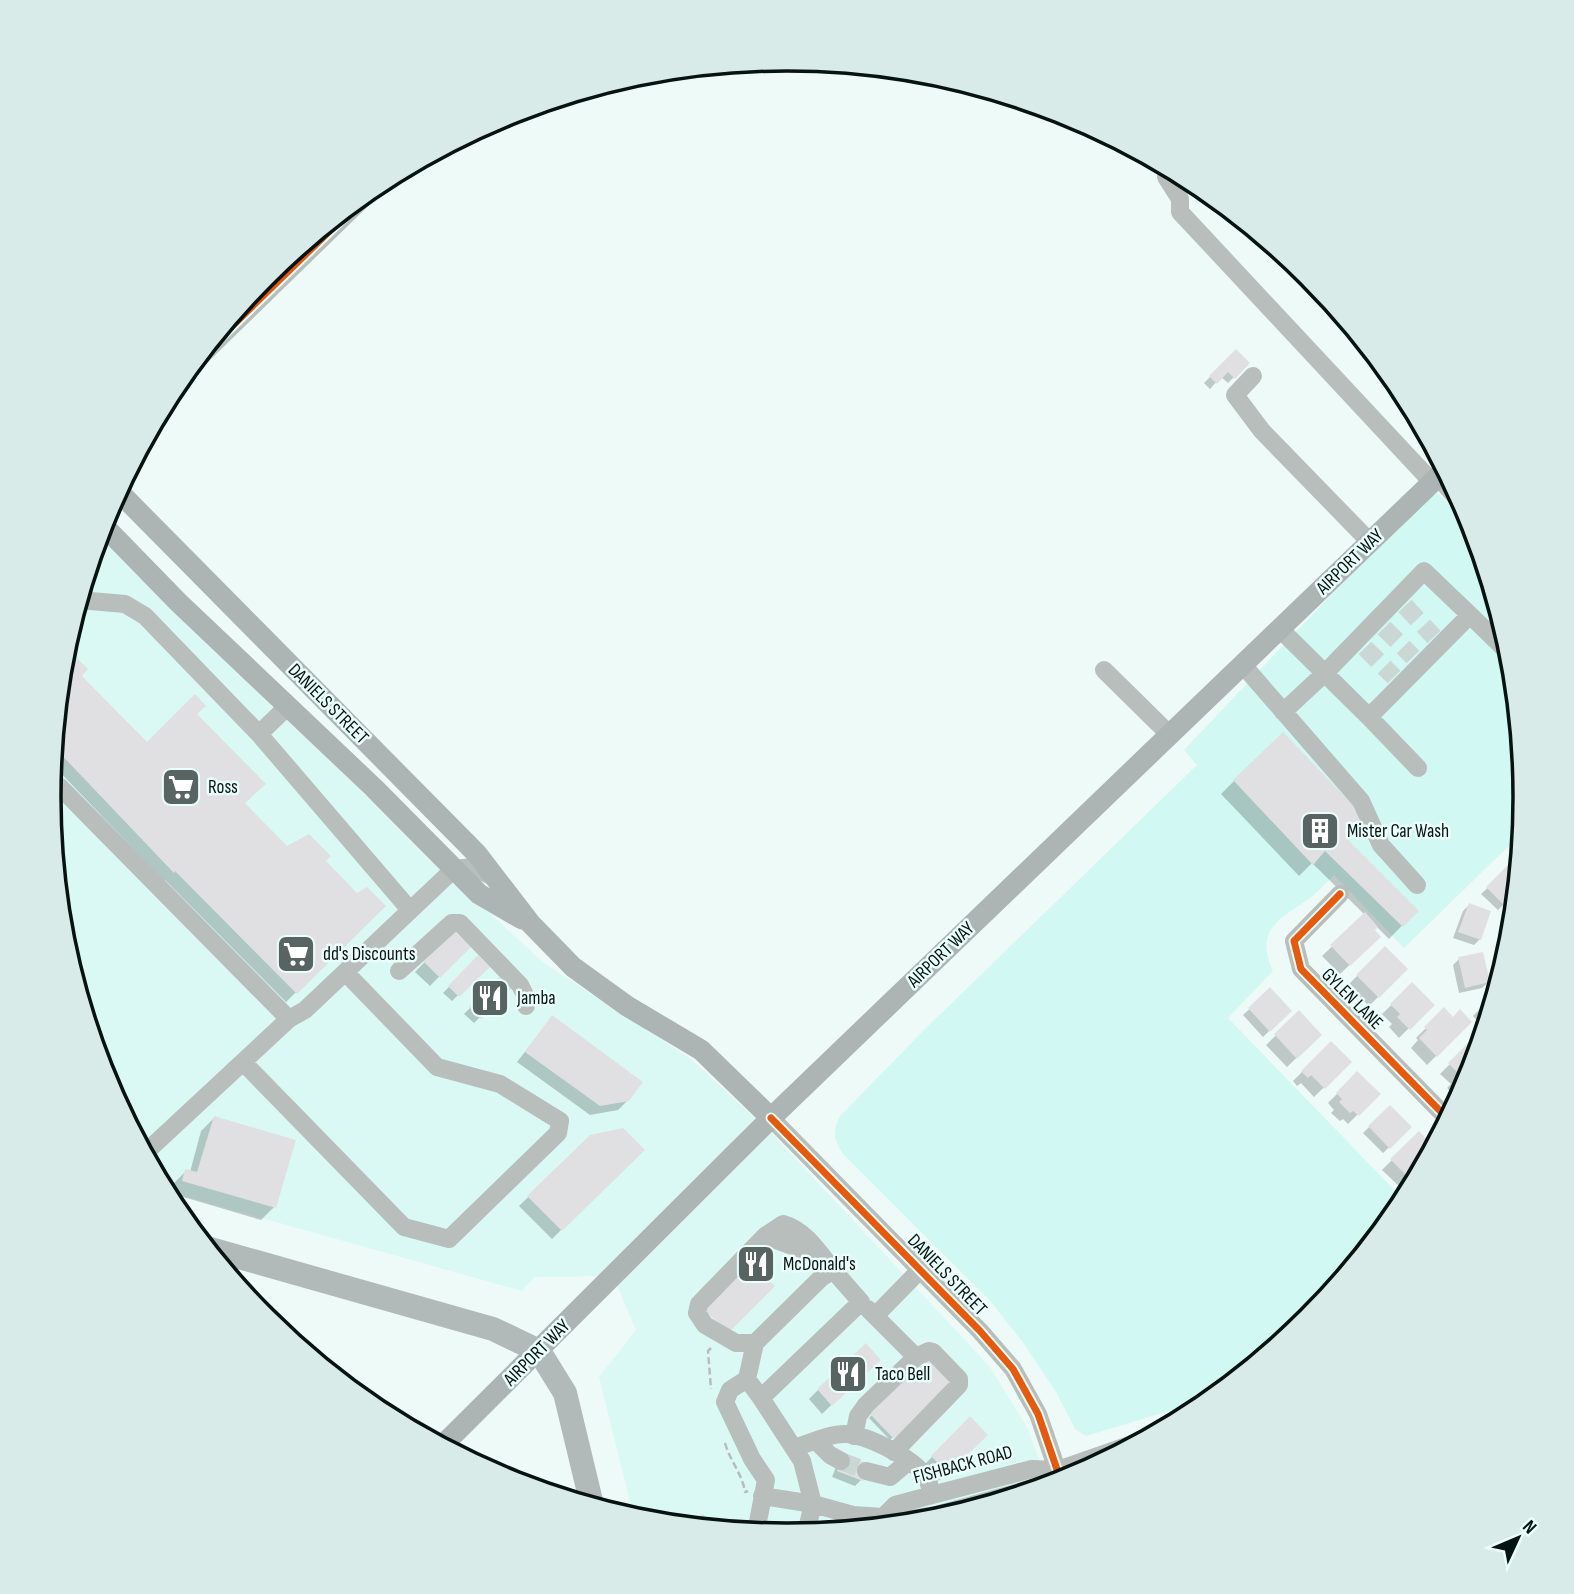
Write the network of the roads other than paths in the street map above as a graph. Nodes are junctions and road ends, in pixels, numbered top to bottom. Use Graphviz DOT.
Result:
graph roads {
  1 [pos="1168,179"];
  2 [pos="315,245"];
  3 [pos="252,307"];
  4 [pos="1254,376"];
  5 [pos="1438,476"];
  6 [pos="125,499"];
  7 [pos="111,533"];
  8 [pos="1370,542"];
  9 [pos="89,601"];
  10 [pos="1469,615"];
  11 [pos="1280,629"];
  12 [pos="1495,640"];
  13 [pos="1243,665"];
  14 [pos="1104,670"];
  15 [pos="1325,673"];
  16 [pos="288,706"];
  17 [pos="1283,712"];
  18 [pos="1369,717"];
  19 [pos="259,734"];
  20 [pos="1170,735"];
  21 [pos="1418,768"];
  22 [pos="61,788"];
  23 [pos="454,869"];
  24 [pos="494,877"];
  25 [pos="1417,885"];
  26 [pos="1340,894"];
  27 [pos="411,910"];
  28 [pos="530,923"];
  29 [pos="399,971"];
  30 [pos="345,972"];
  31 [pos="526,1006"];
  32 [pos="289,1019"];
  33 [pos="243,1062"];
  34 [pos="1441,1112"];
  35 [pos="771,1118"];
  36 [pos="151,1147"];
  37 [pos="222,1252"];
  38 [pos="828,1264"];
  39 [pos="920,1270"];
  40 [pos="861,1302"];
  41 [pos="875,1316"];
  42 [pos="755,1343"];
  43 [pos="539,1351"];
  44 [pos="916,1357"];
  45 [pos="747,1379"];
  46 [pos="761,1398"];
  47 [pos="854,1436"];
  48 [pos="449,1439"];
  49 [pos="816,1441"];
  50 [pos="794,1448"];
  51 [pos="902,1456"];
  52 [pos="841,1461"];
  53 [pos="1058,1470"];
  54 [pos="866,1471"];
  55 [pos="1051,1473"];
  56 [pos="589,1495"];
  57 [pos="932,1495"];
  58 [pos="762,1496"];
  59 [pos="813,1504"];
  60 [pos="883,1517"];
  61 [pos="758,1522"];
  62 [pos="809,1522"];
  1 -- 5 [label="street"];
  2 -- 3 [label="street"];
  4 -- 8 [label="street"];
  5 -- 8 [label="main road, AIRPORT WAY"];
  6 -- 24 [label="main road, DANIELS STREET"];
  7 -- 16 [label="main road, DANIELS STREET"];
  8 -- 11 [label="main road, AIRPORT WAY"];
  9 -- 19 [label="street"];
  10 -- 12 [label="street"];
  10 -- 15 [label="street"];
  10 -- 18 [label="street"];
  11 -- 13 [label="main road, AIRPORT WAY"];
  11 -- 15 [label="street"];
  13 -- 17 [label="street"];
  13 -- 20 [label="main road, AIRPORT WAY"];
  14 -- 20 [label="street"];
  15 -- 17 [label="street"];
  15 -- 18 [label="street"];
  16 -- 19 [label="street"];
  16 -- 23 [label="main road, DANIELS STREET"];
  17 -- 25 [label="street"];
  18 -- 21 [label="street"];
  19 -- 27 [label="street"];
  20 -- 35 [label="main road, AIRPORT WAY"];
  22 -- 32 [label="street"];
  23 -- 24 [label="street"];
  23 -- 27 [label="street"];
  23 -- 28 [label="main road, DANIELS STREET"];
  24 -- 28 [label="main road, DANIELS STREET"];
  26 -- 34 [label="street, GYLEN LANE"];
  27 -- 30 [label="street"];
  28 -- 35 [label="main road, DANIELS STREET"];
  29 -- 31 [label="street"];
  30 -- 32 [label="street"];
  30 -- 33 [label="street"];
  32 -- 33 [label="street"];
  33 -- 36 [label="street"];
  35 -- 39 [label="street, DANIELS STREET"];
  35 -- 43 [label="main road, AIRPORT WAY"];
  37 -- 43 [label="highway"];
  38 -- 40 [label="street"];
  38 -- 42 [label="street"];
  38 -- 42 [label="street"];
  39 -- 41 [label="street"];
  39 -- 53 [label="street, DANIELS STREET"];
  40 -- 41 [label="street"];
  40 -- 46 [label="street"];
  41 -- 44 [label="street"];
  42 -- 45 [label="street"];
  43 -- 48 [label="main road, AIRPORT WAY"];
  43 -- 56 [label="highway"];
  44 -- 47 [label="street"];
  44 -- 51 [label="street"];
  45 -- 46 [label="street"];
  45 -- 58 [label="street"];
  46 -- 50 [label="street"];
  47 -- 49 [label="street"];
  47 -- 51 [label="street"];
  49 -- 50 [label="street"];
  49 -- 52 [label="street"];
  50 -- 59 [label="street"];
  51 -- 54 [label="street"];
  51 -- 57 [label="street"];
  55 -- 57 [label="street, FISHBACK ROAD"];
  57 -- 60 [label="street, FISHBACK ROAD"];
  58 -- 59 [label="street, FISHBACK ROAD"];
  58 -- 61 [label="street"];
  59 -- 60 [label="street, FISHBACK ROAD"];
  59 -- 62 [label="street"];
}
